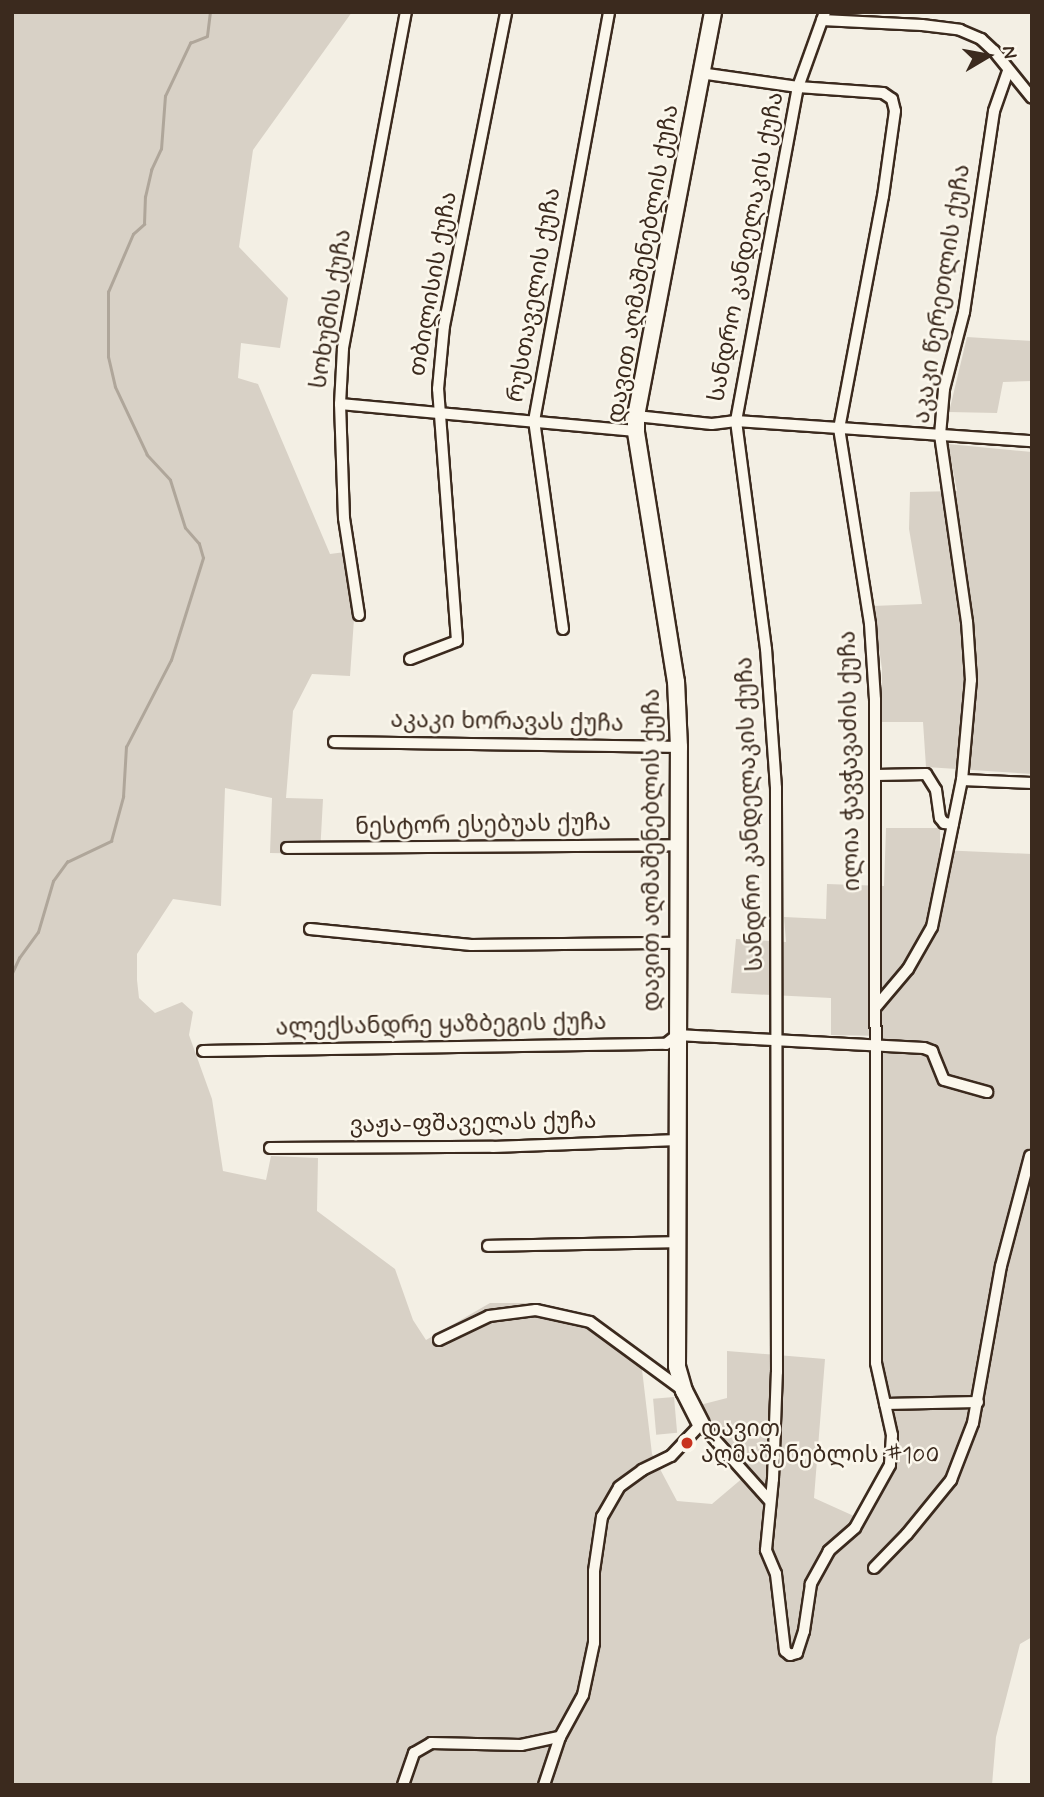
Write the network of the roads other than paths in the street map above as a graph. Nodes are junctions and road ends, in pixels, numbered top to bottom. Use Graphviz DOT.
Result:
graph roads {
  1 [pos="407,12"];
  2 [pos="506,12"];
  3 [pos="609,12"];
  4 [pos="713,12"];
  5 [pos="823,16"];
  6 [pos="1008,71"];
  7 [pos="700,73"];
  8 [pos="798,87"];
  9 [pos="1032,98"];
  10 [pos="340,404"];
  11 [pos="437,414"];
  12 [pos="534,421"];
  13 [pos="736,421"];
  14 [pos="636,423"];
  15 [pos="839,428"];
  16 [pos="940,435"];
  17 [pos="1032,441"];
  18 [pos="359,615"];
  19 [pos="563,629"];
  20 [pos="410,659"];
  21 [pos="334,741"];
  22 [pos="679,747"];
  23 [pos="876,775"];
  24 [pos="962,780"];
  25 [pos="1032,783"];
  26 [pos="953,824"];
  27 [pos="679,845"];
  28 [pos="287,848"];
  29 [pos="310,929"];
  30 [pos="679,943"];
  31 [pos="875,1008"];
  32 [pos="677,1035"];
  33 [pos="779,1040"];
  34 [pos="877,1045"];
  35 [pos="203,1051"];
  36 [pos="987,1092"];
  37 [pos="678,1140"];
  38 [pos="270,1148"];
  39 [pos="1030,1156"];
  40 [pos="679,1242"];
  41 [pos="488,1247"];
  42 [pos="439,1340"];
  43 [pos="684,1391"];
  44 [pos="978,1402"];
  45 [pos="885,1404"];
  46 [pos="701,1424"];
  47 [pos="769,1500"];
  48 [pos="855,1528"];
  49 [pos="874,1568"];
  50 [pos="560,1737"];
  51 [pos="403,1785"];
  52 [pos="544,1785"];
  1 -- 10 [label="street, სოხუმის ქუჩა"];
  2 -- 11 [label="street, თბილისის ქუჩა"];
  3 -- 12 [label="street, რუსთაველის ქუჩა"];
  4 -- 7 [label="street, დავით აღმაშენებლის ქუჩა"];
  5 -- 6 [label="street"];
  5 -- 8 [label="street, სანდრო კანდელაკის ქუჩა"];
  6 -- 9 [label="street"];
  6 -- 16 [label="street, აკაკი წერეთლის ქუჩა"];
  7 -- 8 [label="street, ილია ჭავჭავაძის ქუჩა"];
  7 -- 14 [label="street, დავით აღმაშენებლის ქუჩა"];
  8 -- 13 [label="street, სანდრო კანდელაკის ქუჩა"];
  8 -- 15 [label="street, ილია ჭავჭავაძის ქუჩა"];
  10 -- 11 [label="street"];
  10 -- 18 [label="street, სოხუმის ქუჩა"];
  11 -- 12 [label="street"];
  11 -- 20 [label="street, თბილისის ქუჩა"];
  12 -- 14 [label="street"];
  12 -- 19 [label="street, რუსთაველის ქუჩა"];
  13 -- 14 [label="street"];
  13 -- 15 [label="street"];
  13 -- 33 [label="street, სანდრო კანდელაკის ქუჩა"];
  14 -- 22 [label="street, დავით აღმაშენებლის ქუჩა"];
  15 -- 16 [label="street"];
  15 -- 23 [label="street, ილია ჭავჭავაძის ქუჩა"];
  16 -- 17 [label="street"];
  16 -- 24 [label="street, აკაკი წერეთლის ქუჩა"];
  21 -- 22 [label="street, აკაკი ხორავას ქუჩა"];
  22 -- 27 [label="street, დავით აღმაშენებლის ქუჩა"];
  23 -- 26 [label="street"];
  23 -- 31 [label="street, ილია ჭავჭავაძის ქუჩა"];
  24 -- 25 [label="street"];
  24 -- 26 [label="street, აკაკი წერეთლის ქუჩა"];
  26 -- 31 [label="street, აკაკი წერეთლის ქუჩა"];
  27 -- 28 [label="street, ნესტორ ესებუას ქუჩა"];
  27 -- 30 [label="street, დავით აღმაშენებლის ქუჩა"];
  29 -- 30 [label="street"];
  30 -- 32 [label="street, დავით აღმაშენებლის ქუჩა"];
  31 -- 34 [label="street, ილია ჭავჭავაძის ქუჩა"];
  32 -- 33 [label="street, ალექსანდრე ყაზბეგის ქუჩა"];
  32 -- 35 [label="street, ალექსანდრე ყაზბეგის ქუჩა"];
  32 -- 37 [label="street, დავით აღმაშენებლის ქუჩა"];
  33 -- 34 [label="street, ალექსანდრე ყაზბეგის ქუჩა"];
  33 -- 47 [label="street, სანდრო კანდელაკის ქუჩა"];
  34 -- 36 [label="street, ალექსანდრე ყაზბეგის ქუჩა"];
  34 -- 45 [label="street, ილია ჭავჭავაძის ქუჩა"];
  37 -- 38 [label="street, ვაჟა-ფშაველას ქუჩა"];
  37 -- 40 [label="street, დავით აღმაშენებლის ქუჩა"];
  39 -- 44 [label="street"];
  40 -- 41 [label="street"];
  40 -- 43 [label="street, დავით აღმაშენებლის ქუჩა"];
  42 -- 43 [label="street"];
  43 -- 46 [label="street, დავით აღმაშენებლის ქუჩა"];
  44 -- 45 [label="street"];
  44 -- 49 [label="street"];
  45 -- 48 [label="street, ილია ჭავჭავაძის ქუჩა"];
  46 -- 47 [label="street, დავით აღმაშენებლის ქუჩა"];
  46 -- 50 [label="street"];
  47 -- 48 [label="street, სანდრო კანდელაკის ქუჩა"];
  50 -- 51 [label="street"];
  50 -- 52 [label="street"];
}
